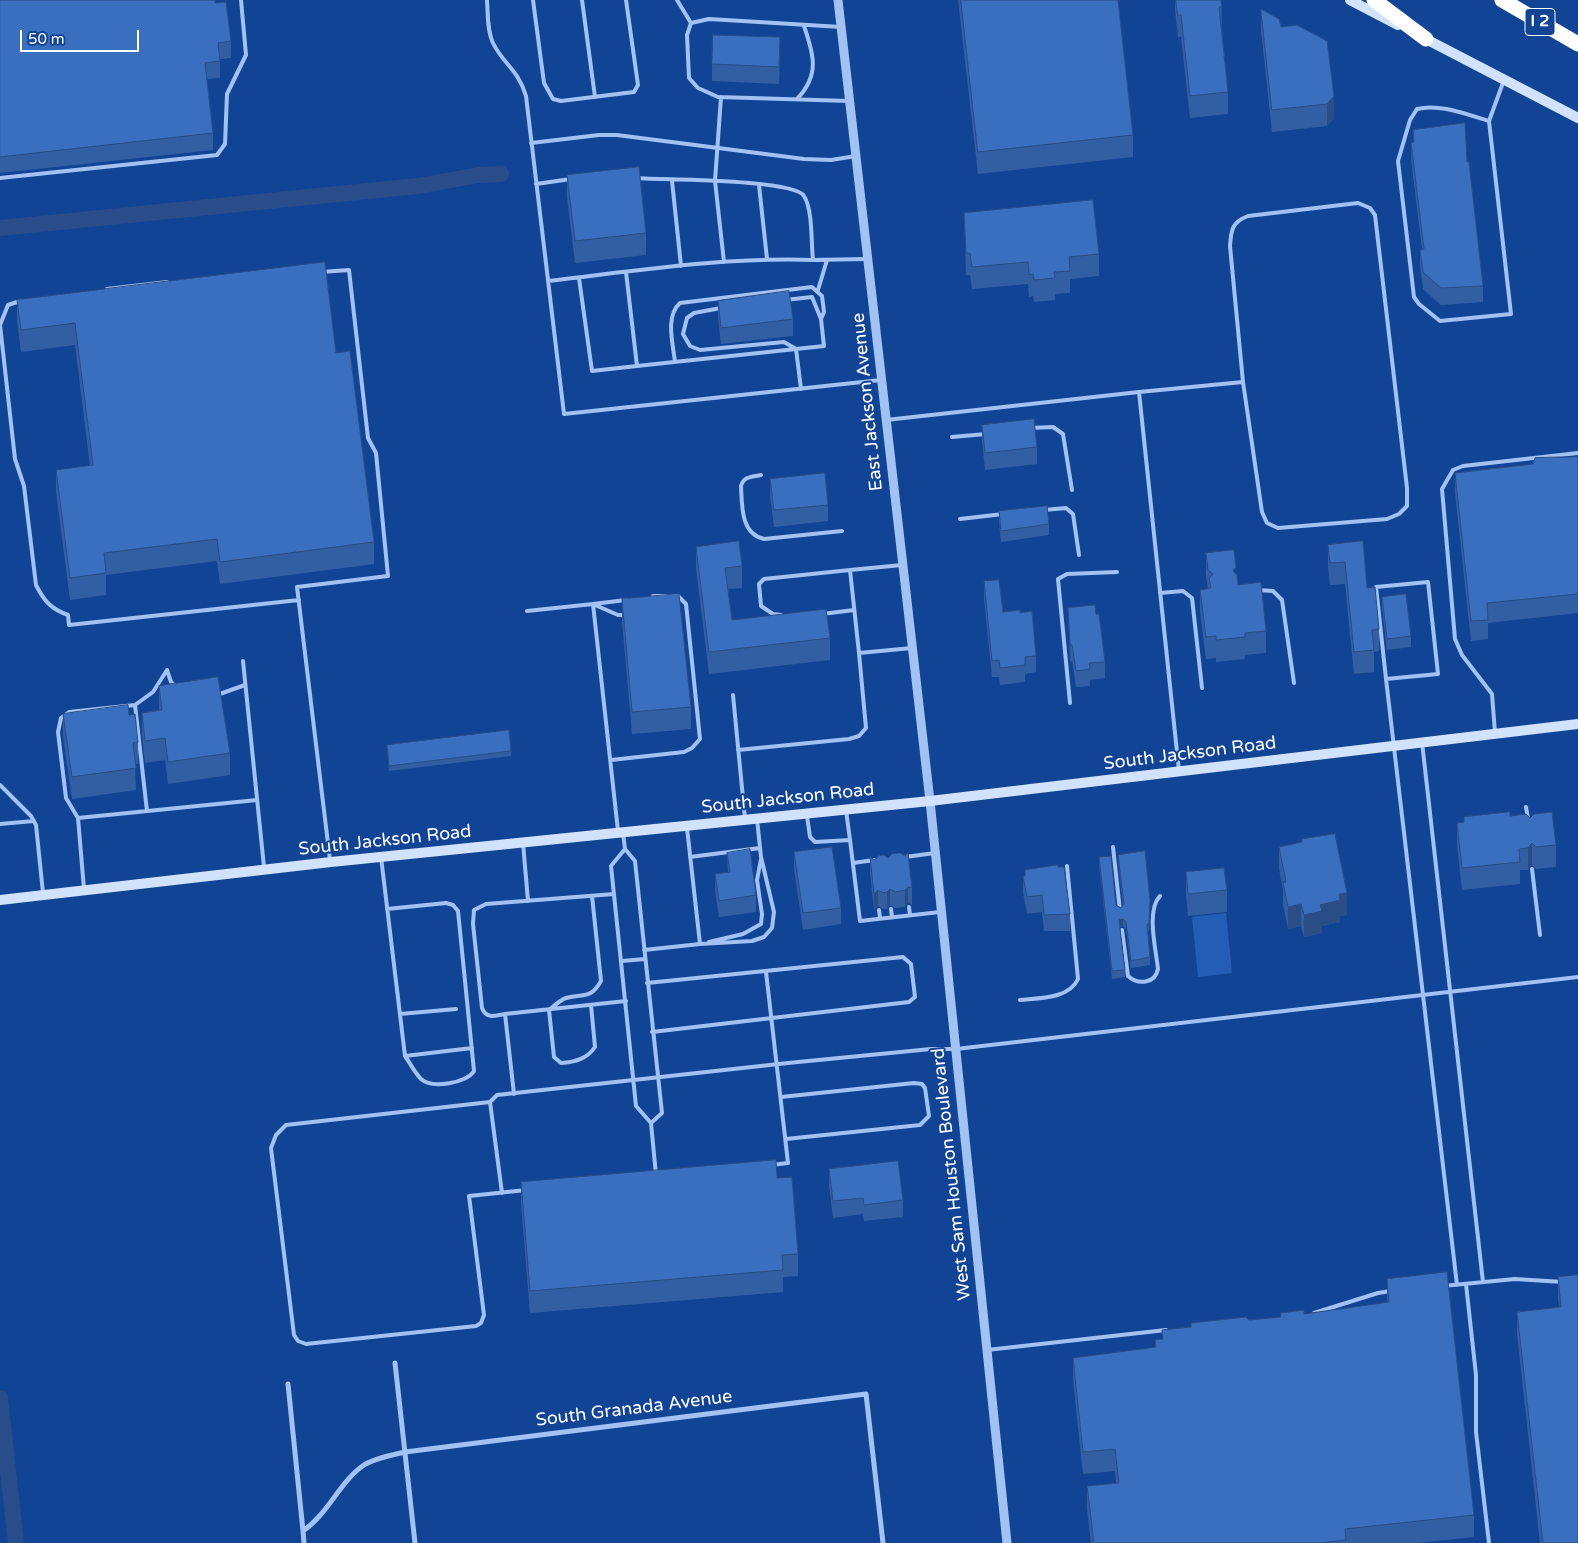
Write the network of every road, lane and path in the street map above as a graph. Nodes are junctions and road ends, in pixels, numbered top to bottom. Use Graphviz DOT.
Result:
graph roads {
  1 [pos="241,0"];
  2 [pos="487,0"];
  3 [pos="533,0"];
  4 [pos="582,0"];
  5 [pos="626,0"];
  6 [pos="677,0"];
  7 [pos="838,0"];
  8 [pos="1350,0"];
  9 [pos="1374,0"];
  10 [pos="1502,0"];
  11 [pos="691,24"];
  12 [pos="804,26"];
  13 [pos="841,27"];
  14 [pos="1426,39"];
  15 [pos="1578,44"];
  16 [pos="1504,80"];
  17 [pos="595,97"];
  18 [pos="721,97"];
  19 [pos="797,99"];
  20 [pos="849,100"];
  21 [pos="1578,118"];
  22 [pos="1489,121"];
  23 [pos="531,143"];
  24 [pos="718,148"];
  25 [pos="856,156"];
  26 [pos="0,178"];
  27 [pos="578,178"];
  28 [pos="626,178"];
  29 [pos="672,181"];
  30 [pos="715,181"];
  31 [pos="536,184"];
  32 [pos="759,185"];
  33 [pos="767,258"];
  34 [pos="868,258"];
  35 [pos="813,260"];
  36 [pos="827,260"];
  37 [pos="724,262"];
  38 [pos="682,266"];
  39 [pos="313,272"];
  40 [pos="626,272"];
  41 [pos="579,278"];
  42 [pos="548,281"];
  43 [pos="170,282"];
  44 [pos="104,289"];
  45 [pos="818,290"];
  46 [pos="30,299"];
  47 [pos="780,301"];
  48 [pos="732,306"];
  49 [pos="821,319"];
  50 [pos="796,348"];
  51 [pos="675,362"];
  52 [pos="637,366"];
  53 [pos="882,380"];
  54 [pos="1243,382"];
  55 [pos="800,389"];
  56 [pos="1139,392"];
  57 [pos="886,420"];
  58 [pos="1028,428"];
  59 [pos="990,433"];
  60 [pos="952,437"];
  61 [pos="1578,453"];
  62 [pos="761,475"];
  63 [pos="1072,490"];
  64 [pos="1039,510"];
  65 [pos="1010,514"];
  66 [pos="960,519"];
  67 [pos="842,530"];
  68 [pos="1079,555"];
  69 [pos="903,565"];
  70 [pos="850,570"];
  71 [pos="1117,572"];
  72 [pos="1252,591"];
  73 [pos="1160,593"];
  74 [pos="647,597"];
  75 [pos="1200,597"];
  76 [pos="1192,598"];
  77 [pos="629,599"];
  78 [pos="299,600"];
  79 [pos="593,604"];
  80 [pos="854,610"];
  81 [pos="527,611"];
  82 [pos="677,612"];
  83 [pos="686,612"];
  84 [pos="628,614"];
  85 [pos="820,614"];
  86 [pos="790,615"];
  87 [pos="912,648"];
  88 [pos="859,652"];
  89 [pos="242,661"];
  90 [pos="1386,679"];
  91 [pos="1294,683"];
  92 [pos="245,685"];
  93 [pos="1202,688"];
  94 [pos="178,690"];
  95 [pos="733,695"];
  96 [pos="207,696"];
  97 [pos="1070,703"];
  98 [pos="135,705"];
  99 [pos="1578,724"];
  100 [pos="1495,733"];
  101 [pos="1422,742"];
  102 [pos="1395,746"];
  103 [pos="738,750"];
  104 [pos="611,760"];
  105 [pos="1179,771"];
  106 [pos="0,785"];
  107 [pos="257,800"];
  108 [pos="930,801"];
  109 [pos="1526,807"];
  110 [pos="846,810"];
  111 [pos="147,811"];
  112 [pos="807,814"];
  113 [pos="78,818"];
  114 [pos="757,818"];
  115 [pos="745,820"];
  116 [pos="34,821"];
  117 [pos="0,824"];
  118 [pos="687,826"];
  119 [pos="1529,826"];
  120 [pos="620,833"];
  121 [pos="850,840"];
  122 [pos="522,843"];
  123 [pos="1114,846"];
  124 [pos="760,848"];
  125 [pos="625,849"];
  126 [pos="935,853"];
  127 [pos="381,857"];
  128 [pos="690,857"];
  129 [pos="761,857"];
  130 [pos="873,860"];
  131 [pos="880,860"];
  132 [pos="331,862"];
  133 [pos="853,863"];
  134 [pos="904,863"];
  135 [pos="1067,866"];
  136 [pos="874,867"];
  137 [pos="1532,869"];
  138 [pos="264,870"];
  139 [pos="84,890"];
  140 [pos="614,894"];
  141 [pos="43,895"];
  142 [pos="592,896"];
  143 [pos="1160,896"];
  144 [pos="0,900"];
  145 [pos="528,901"];
  146 [pos="909,907"];
  147 [pos="891,908"];
  148 [pos="387,910"];
  149 [pos="879,910"];
  150 [pos="941,911"];
  151 [pos="1120,912"];
  152 [pos="910,915"];
  153 [pos="892,917"];
  154 [pos="880,918"];
  155 [pos="1122,930"];
  156 [pos="1540,935"];
  157 [pos="700,944"];
  158 [pos="644,950"];
  159 [pos="645,959"];
  160 [pos="622,961"];
  161 [pos="766,972"];
  162 [pos="1578,977"];
  163 [pos="647,983"];
  164 [pos="1451,992"];
  165 [pos="1423,995"];
  166 [pos="1020,1000"];
  167 [pos="626,1001"];
  168 [pos="591,1005"];
  169 [pos="456,1009"];
  170 [pos="549,1010"];
  171 [pos="400,1014"];
  172 [pos="505,1014"];
  173 [pos="771,1018"];
  174 [pos="652,1032"];
  175 [pos="472,1048"];
  176 [pos="956,1049"];
  177 [pos="405,1056"];
  178 [pos="777,1064"];
  179 [pos="657,1078"];
  180 [pos="634,1080"];
  181 [pos="514,1094"];
  182 [pos="781,1098"];
  183 [pos="490,1102"];
  184 [pos="651,1123"];
  185 [pos="786,1139"];
  186 [pos="770,1165"];
  187 [pos="665,1176"];
  188 [pos="656,1177"];
  189 [pos="646,1178"];
  190 [pos="531,1190"];
  191 [pos="502,1193"];
  192 [pos="1483,1282"];
  193 [pos="1566,1282"];
  194 [pos="1466,1284"];
  195 [pos="1457,1285"];
  196 [pos="1438,1287"];
  197 [pos="1394,1291"];
  198 [pos="1312,1314"];
  199 [pos="1170,1330"];
  200 [pos="987,1350"];
  201 [pos="396,1363"];
  202 [pos="288,1384"];
  203 [pos="405,1452"];
  204 [pos="304,1531"];
  205 [pos="304,1543"];
  206 [pos="415,1543"];
  207 [pos="883,1543"];
  208 [pos="1007,1543"];
  209 [pos="1489,1543"];
  1 -- 26 [label="lane"];
  2 -- 23 [label="lane"];
  3 -- 17 [label="lane"];
  4 -- 17 [label="lane"];
  5 -- 17 [label="lane"];
  6 -- 11 [label="lane"];
  7 -- 13 [label="street, East Jackson Avenue"];
  8 -- 14 [label="main road"];
  9 -- 14 [label="highway"];
  10 -- 15 [label="highway, I 2"];
  11 -- 12 [label="lane"];
  11 -- 18 [label="lane"];
  12 -- 13 [label="lane"];
  12 -- 19 [label="lane"];
  13 -- 20 [label="street, East Jackson Avenue"];
  14 -- 16 [label="main road"];
  16 -- 21 [label="main road"];
  16 -- 22 [label="lane"];
  18 -- 19 [label="lane"];
  18 -- 24 [label="lane"];
  19 -- 20 [label="lane"];
  20 -- 25 [label="street, East Jackson Avenue"];
  22 -- 22 [label="lane"];
  23 -- 24 [label="lane"];
  23 -- 31 [label="lane"];
  24 -- 25 [label="lane"];
  24 -- 30 [label="lane"];
  25 -- 34 [label="street, East Jackson Avenue"];
  27 -- 31 [label="lane"];
  28 -- 29 [label="lane"];
  29 -- 30 [label="lane"];
  29 -- 38 [label="lane"];
  30 -- 32 [label="lane"];
  30 -- 37 [label="lane"];
  31 -- 42 [label="lane"];
  32 -- 33 [label="lane"];
  32 -- 35 [label="lane"];
  33 -- 35 [label="lane"];
  33 -- 37 [label="lane"];
  34 -- 36 [label="lane"];
  34 -- 53 [label="street, East Jackson Avenue"];
  35 -- 36 [label="lane"];
  36 -- 45 [label="lane"];
  37 -- 38 [label="lane"];
  38 -- 40 [label="lane"];
  39 -- 78 [label="lane"];
  40 -- 41 [label="lane"];
  40 -- 52 [label="lane"];
  41 -- 42 [label="lane"];
  41 -- 52 [label="lane"];
  42 -- 55 [label="lane"];
  43 -- 44 [label="lane"];
  45 -- 49 [label="lane"];
  45 -- 51 [label="lane"];
  46 -- 78 [label="lane"];
  47 -- 49 [label="lane"];
  48 -- 50 [label="lane"];
  49 -- 50 [label="lane"];
  50 -- 51 [label="lane"];
  50 -- 55 [label="lane"];
  51 -- 52 [label="lane"];
  53 -- 55 [label="lane"];
  53 -- 57 [label="street, East Jackson Avenue"];
  54 -- 54 [label="lane"];
  54 -- 56 [label="lane"];
  56 -- 57 [label="lane"];
  56 -- 73 [label="lane"];
  57 -- 69 [label="street, East Jackson Avenue"];
  58 -- 63 [label="lane"];
  59 -- 60 [label="lane"];
  61 -- 100 [label="lane"];
  62 -- 67 [label="lane"];
  64 -- 68 [label="lane"];
  65 -- 66 [label="lane"];
  69 -- 70 [label="lane"];
  69 -- 87 [label="street, East Jackson Avenue"];
  70 -- 80 [label="lane"];
  70 -- 86 [label="lane"];
  71 -- 97 [label="lane"];
  72 -- 91 [label="lane"];
  73 -- 76 [label="lane"];
  73 -- 105 [label="lane"];
  74 -- 83 [label="lane"];
  75 -- 76 [label="lane"];
  76 -- 93 [label="lane"];
  77 -- 79 [label="lane"];
  78 -- 132 [label="lane"];
  79 -- 81 [label="lane"];
  79 -- 84 [label="lane"];
  79 -- 104 [label="lane"];
  80 -- 85 [label="lane"];
  80 -- 88 [label="lane"];
  82 -- 83 [label="lane"];
  83 -- 104 [label="lane"];
  87 -- 88 [label="lane"];
  87 -- 108 [label="street, East Jackson Avenue"];
  88 -- 103 [label="lane"];
  89 -- 92 [label="lane"];
  90 -- 90 [label="lane"];
  90 -- 102 [label="lane"];
  92 -- 96 [label="lane"];
  92 -- 107 [label="lane"];
  94 -- 98 [label="lane"];
  95 -- 103 [label="lane"];
  98 -- 111 [label="lane"];
  98 -- 113 [label="lane"];
  99 -- 100 [label="main road, South Jackson Road"];
  100 -- 101 [label="main road, South Jackson Road"];
  101 -- 102 [label="main road, South Jackson Road"];
  101 -- 164 [label="lane"];
  102 -- 105 [label="main road, South Jackson Road"];
  102 -- 165 [label="lane"];
  103 -- 115 [label="lane"];
  104 -- 120 [label="lane"];
  105 -- 108 [label="main road, South Jackson Road"];
  106 -- 116 [label="lane"];
  107 -- 111 [label="lane"];
  107 -- 138 [label="lane"];
  108 -- 110 [label="main road, South Jackson Road"];
  108 -- 126 [label="street, West Sam Houston Boulevard"];
  109 -- 119 [label="lane"];
  110 -- 112 [label="main road, South Jackson Road"];
  110 -- 121 [label="lane"];
  111 -- 113 [label="lane"];
  112 -- 114 [label="main road, South Jackson Road"];
  112 -- 121 [label="lane"];
  113 -- 139 [label="lane"];
  114 -- 115 [label="main road, South Jackson Road"];
  114 -- 124 [label="lane"];
  115 -- 118 [label="main road, South Jackson Road"];
  116 -- 117 [label="lane"];
  116 -- 141 [label="lane"];
  118 -- 120 [label="main road, South Jackson Road"];
  118 -- 128 [label="lane"];
  120 -- 122 [label="main road, South Jackson Road"];
  120 -- 125 [label="lane"];
  121 -- 133 [label="lane"];
  122 -- 127 [label="main road, South Jackson Road"];
  122 -- 145 [label="lane"];
  123 -- 151 [label="lane"];
  124 -- 128 [label="lane"];
  124 -- 129 [label="lane"];
  125 -- 140 [label="lane"];
  125 -- 158 [label="lane"];
  126 -- 134 [label="lane"];
  126 -- 150 [label="street, West Sam Houston Boulevard"];
  127 -- 132 [label="main road, South Jackson Road"];
  127 -- 148 [label="lane"];
  128 -- 157 [label="lane"];
  129 -- 157 [label="lane"];
  129 -- 157 [label="lane"];
  130 -- 131 [label="lane"];
  130 -- 133 [label="lane"];
  130 -- 136 [label="lane"];
  132 -- 138 [label="main road, South Jackson Road"];
  133 -- 154 [label="lane"];
  135 -- 166 [label="lane"];
  137 -- 156 [label="lane"];
  138 -- 139 [label="main road, South Jackson Road"];
  139 -- 141 [label="main road, South Jackson Road"];
  140 -- 142 [label="lane"];
  140 -- 160 [label="lane"];
  141 -- 144 [label="main road, South Jackson Road"];
  142 -- 145 [label="lane"];
  142 -- 170 [label="lane"];
  143 -- 155 [label="lane"];
  145 -- 172 [label="lane"];
  146 -- 152 [label="lane"];
  147 -- 153 [label="lane"];
  148 -- 171 [label="lane"];
  148 -- 175 [label="lane"];
  149 -- 154 [label="lane"];
  150 -- 152 [label="lane"];
  150 -- 176 [label="street, West Sam Houston Boulevard"];
  152 -- 153 [label="lane"];
  153 -- 154 [label="lane"];
  157 -- 158 [label="lane"];
  158 -- 159 [label="lane"];
  159 -- 160 [label="lane"];
  159 -- 163 [label="lane"];
  160 -- 167 [label="lane"];
  161 -- 163 [label="lane"];
  161 -- 173 [label="lane"];
  161 -- 173 [label="lane"];
  162 -- 164 [label="lane"];
  163 -- 174 [label="lane"];
  164 -- 165 [label="lane"];
  164 -- 192 [label="lane"];
  165 -- 176 [label="lane"];
  165 -- 195 [label="lane"];
  167 -- 168 [label="lane"];
  167 -- 180 [label="lane"];
  168 -- 170 [label="lane"];
  168 -- 170 [label="lane"];
  169 -- 171 [label="lane"];
  170 -- 172 [label="lane"];
  171 -- 177 [label="lane"];
  172 -- 181 [label="lane"];
  173 -- 174 [label="lane"];
  173 -- 178 [label="lane"];
  174 -- 179 [label="lane"];
  175 -- 177 [label="lane"];
  175 -- 177 [label="lane"];
  176 -- 178 [label="lane"];
  176 -- 200 [label="street, West Sam Houston Boulevard"];
  178 -- 179 [label="lane"];
  178 -- 182 [label="lane"];
  179 -- 180 [label="lane"];
  179 -- 184 [label="lane"];
  180 -- 181 [label="lane"];
  180 -- 184 [label="lane"];
  181 -- 183 [label="lane"];
  182 -- 185 [label="lane"];
  182 -- 185 [label="lane"];
  183 -- 191 [label="lane"];
  183 -- 191 [label="lane"];
  184 -- 188 [label="lane"];
  185 -- 186 [label="lane"];
  187 -- 188 [label="lane"];
  188 -- 189 [label="lane"];
  190 -- 191 [label="lane"];
  192 -- 193 [label="lane"];
  192 -- 194 [label="lane"];
  194 -- 195 [label="lane"];
  194 -- 209 [label="lane"];
  195 -- 196 [label="lane"];
  197 -- 198 [label="lane"];
  199 -- 200 [label="lane"];
  200 -- 208 [label="street, West Sam Houston Boulevard"];
  201 -- 203 [label="street"];
  202 -- 204 [label="street"];
  203 -- 204 [label="street, South Granada Avenue"];
  203 -- 206 [label="street"];
  203 -- 207 [label="street, South Granada Avenue"];
  204 -- 205 [label="street"];
}
